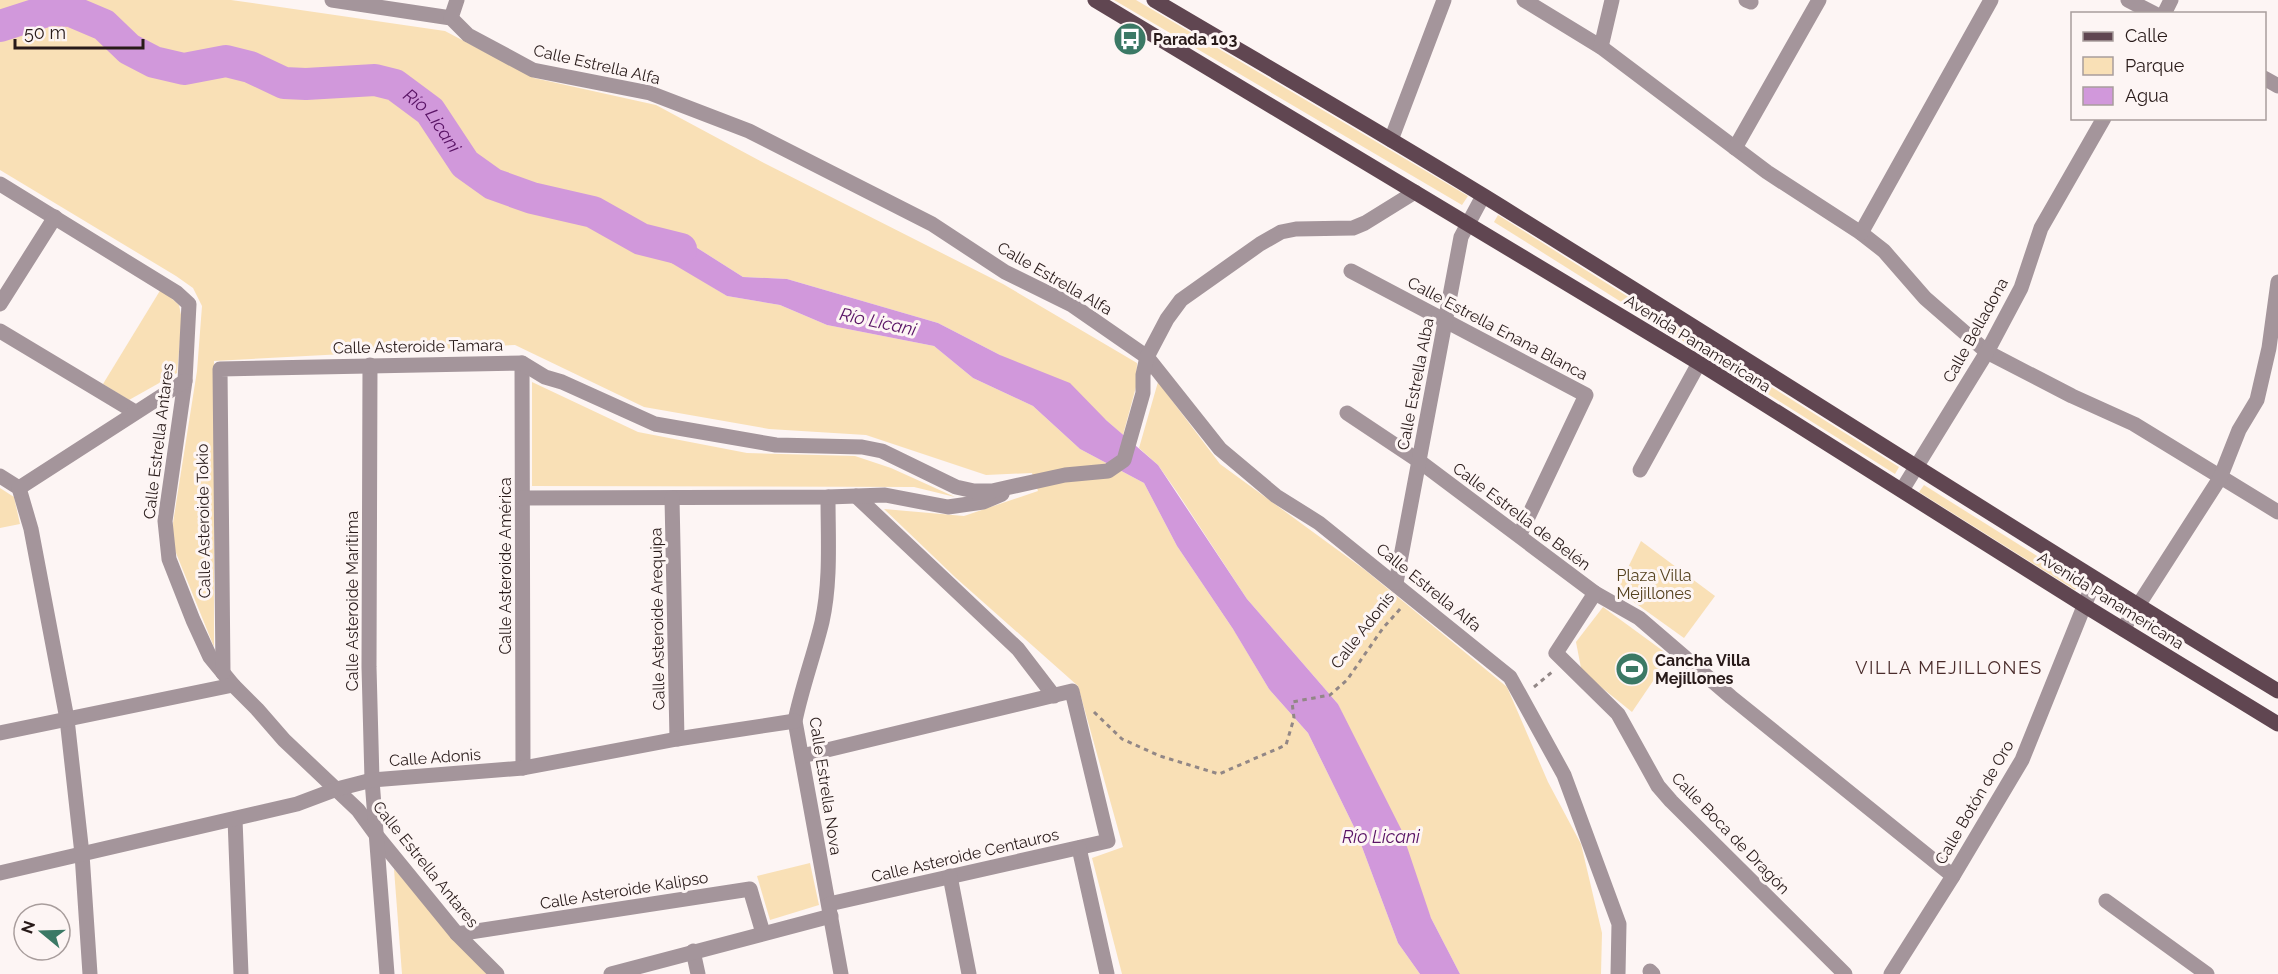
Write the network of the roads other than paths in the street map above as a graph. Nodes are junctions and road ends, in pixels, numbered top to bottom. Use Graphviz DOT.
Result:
graph roads {
  1 [pos="333,0"];
  2 [pos="457,0"];
  3 [pos="1095,0"];
  4 [pos="1154,0"];
  5 [pos="1444,0"];
  6 [pos="1524,0"];
  7 [pos="1611,0"];
  8 [pos="1819,0"];
  9 [pos="1990,0"];
  10 [pos="2128,0"];
  11 [pos="2151,12"];
  12 [pos="451,18"];
  13 [pos="1601,47"];
  14 [pos="2103,120"];
  15 [pos="1391,140"];
  16 [pos="1735,148"];
  17 [pos="0,184"];
  18 [pos="1415,192"];
  19 [pos="1483,196"];
  20 [pos="55,217"];
  21 [pos="1468,223"];
  22 [pos="1861,233"];
  23 [pos="1351,271"];
  24 [pos="2278,282"];
  25 [pos="0,304"];
  26 [pos="1446,320"];
  27 [pos="0,331"];
  28 [pos="1987,352"];
  29 [pos="1147,357"];
  30 [pos="522,363"];
  31 [pos="1699,363"];
  32 [pos="370,365"];
  33 [pos="220,369"];
  34 [pos="185,381"];
  35 [pos="135,412"];
  36 [pos="1347,413"];
  37 [pos="1419,461"];
  38 [pos="1916,465"];
  39 [pos="1640,470"];
  40 [pos="0,476"];
  41 [pos="2220,478"];
  42 [pos="1024,485"];
  43 [pos="19,488"];
  44 [pos="1902,490"];
  45 [pos="856,496"];
  46 [pos="828,497"];
  47 [pos="523,498"];
  48 [pos="672,498"];
  49 [pos="2278,512"];
  50 [pos="1520,534"];
  51 [pos="2095,579"];
  52 [pos="1396,583"];
  53 [pos="1596,593"];
  54 [pos="2085,606"];
  55 [pos="2138,606"];
  56 [pos="2123,629"];
  57 [pos="228,679"];
  58 [pos="2278,691"];
  59 [pos="1054,696"];
  60 [pos="67,719"];
  61 [pos="795,721"];
  62 [pos="2278,724"];
  63 [pos="0,733"];
  64 [pos="677,739"];
  65 [pos="801,756"];
  66 [pos="523,768"];
  67 [pos="372,780"];
  68 [pos="337,789"];
  69 [pos="235,819"];
  70 [pos="377,836"];
  71 [pos="1079,848"];
  72 [pos="82,854"];
  73 [pos="0,873"];
  74 [pos="950,876"];
  75 [pos="1953,876"];
  76 [pos="2106,901"];
  77 [pos="830,910"];
  78 [pos="763,933"];
  79 [pos="457,934"];
  80 [pos="693,951"];
  81 [pos="90,974"];
  82 [pos="241,974"];
  83 [pos="387,974"];
  84 [pos="497,974"];
  85 [pos="611,974"];
  86 [pos="698,974"];
  87 [pos="841,974"];
  88 [pos="969,974"];
  89 [pos="1107,974"];
  90 [pos="1618,974"];
  91 [pos="1845,974"];
  92 [pos="1891,974"];
  93 [pos="2207,974"];
  1 -- 12 [label="street"];
  2 -- 12 [label="street"];
  3 -- 18 [label="main road, Avenida Panamericana"];
  4 -- 15 [label="main road, Avenida Panamericana"];
  5 -- 15 [label="street"];
  6 -- 13 [label="street"];
  7 -- 13 [label="street"];
  8 -- 16 [label="street"];
  9 -- 22 [label="street"];
  10 -- 11 [label="street"];
  12 -- 29 [label="street, Calle Estrella Alfa"];
  13 -- 16 [label="street"];
  14 -- 28 [label="street, Calle Belladona"];
  15 -- 19 [label="main road, Avenida Panamericana"];
  16 -- 22 [label="street"];
  17 -- 20 [label="street, Calle Estrella Antares"];
  18 -- 21 [label="main road, Avenida Panamericana"];
  18 -- 29 [label="street"];
  19 -- 21 [label="street, Calle Estrella Alba"];
  19 -- 38 [label="main road, Avenida Panamericana"];
  20 -- 25 [label="street"];
  20 -- 34 [label="street, Calle Estrella Antares"];
  21 -- 26 [label="street, Calle Estrella Alba"];
  21 -- 31 [label="main road, Avenida Panamericana"];
  22 -- 28 [label="street"];
  23 -- 26 [label="street, Calle Estrella Enana Blanca"];
  24 -- 41 [label="street"];
  26 -- 37 [label="street, Calle Estrella Alba"];
  26 -- 50 [label="street, Calle Estrella Enana Blanca"];
  27 -- 35 [label="street"];
  28 -- 38 [label="street, Calle Belladona"];
  28 -- 41 [label="street"];
  29 -- 42 [label="street"];
  29 -- 52 [label="street, Calle Estrella Alfa"];
  30 -- 32 [label="street, Calle Asteroide Tamara"];
  30 -- 42 [label="street, Calle Asteroide Tamara"];
  30 -- 47 [label="street, Calle Asteroide América"];
  31 -- 39 [label="street"];
  31 -- 44 [label="main road, Avenida Panamericana"];
  32 -- 33 [label="street, Calle Asteroide Tamara"];
  32 -- 67 [label="street, Calle Asteroide Marítima"];
  33 -- 57 [label="street, Calle Asteroide Tokio"];
  34 -- 35 [label="street"];
  34 -- 57 [label="street, Calle Estrella Antares"];
  35 -- 43 [label="street"];
  36 -- 37 [label="street, Calle Estrella de Belén"];
  37 -- 50 [label="street, Calle Estrella de Belén"];
  37 -- 52 [label="street, Calle Estrella Alba"];
  38 -- 44 [label="street, Calle Belladona"];
  38 -- 51 [label="main road, Avenida Panamericana"];
  40 -- 43 [label="street"];
  41 -- 49 [label="street"];
  41 -- 55 [label="street"];
  42 -- 45 [label="street"];
  43 -- 60 [label="street"];
  44 -- 54 [label="main road, Avenida Panamericana"];
  45 -- 46 [label="street"];
  45 -- 59 [label="street"];
  46 -- 48 [label="street"];
  46 -- 61 [label="street, Calle Estrella Nova"];
  47 -- 48 [label="street"];
  47 -- 66 [label="street, Calle Asteroide América"];
  48 -- 64 [label="street, Calle Asteroide Arequipa"];
  50 -- 53 [label="street, Calle Estrella de Belén"];
  51 -- 54 [label="street, Calle Botón de Oro"];
  51 -- 55 [label="main road, Avenida Panamericana"];
  52 -- 90 [label="street, Calle Estrella Alfa"];
  53 -- 75 [label="street, Calle Estrella de Belén"];
  53 -- 91 [label="street, Calle Boca de Dragón"];
  54 -- 56 [label="main road, Avenida Panamericana"];
  54 -- 75 [label="street, Calle Botón de Oro"];
  55 -- 56 [label="street"];
  55 -- 58 [label="main road, Avenida Panamericana"];
  56 -- 62 [label="main road, Avenida Panamericana"];
  57 -- 60 [label="street"];
  57 -- 68 [label="street, Calle Estrella Antares"];
  59 -- 65 [label="street"];
  59 -- 71 [label="street, Calle Asteroide Centauros"];
  60 -- 63 [label="street"];
  60 -- 72 [label="street"];
  61 -- 64 [label="street, Calle Adonis"];
  61 -- 65 [label="street, Calle Estrella Nova"];
  64 -- 66 [label="street, Calle Adonis"];
  65 -- 77 [label="street, Calle Estrella Nova"];
  66 -- 67 [label="street, Calle Adonis"];
  67 -- 68 [label="street, Calle Adonis"];
  67 -- 70 [label="street, Calle Asteroide Marítima"];
  68 -- 69 [label="street, Calle Adonis"];
  68 -- 70 [label="street, Calle Estrella Antares"];
  69 -- 72 [label="street, Calle Adonis"];
  69 -- 82 [label="street"];
  70 -- 79 [label="street, Calle Estrella Antares"];
  70 -- 83 [label="street, Calle Asteroide Marítima"];
  71 -- 74 [label="street, Calle Asteroide Centauros"];
  71 -- 89 [label="street"];
  72 -- 73 [label="street, Calle Adonis"];
  72 -- 81 [label="street"];
  74 -- 77 [label="street, Calle Asteroide Centauros"];
  74 -- 88 [label="street"];
  75 -- 92 [label="street, Calle Botón de Oro"];
  76 -- 93 [label="street"];
  77 -- 78 [label="street, Calle Asteroide Centauros"];
  77 -- 87 [label="street, Calle Estrella Nova"];
  78 -- 79 [label="street, Calle Asteroide Kalipso"];
  78 -- 80 [label="street, Calle Asteroide Centauros"];
  79 -- 84 [label="street, Calle Estrella Antares"];
  80 -- 85 [label="street, Calle Asteroide Centauros"];
  80 -- 86 [label="street"];
}
